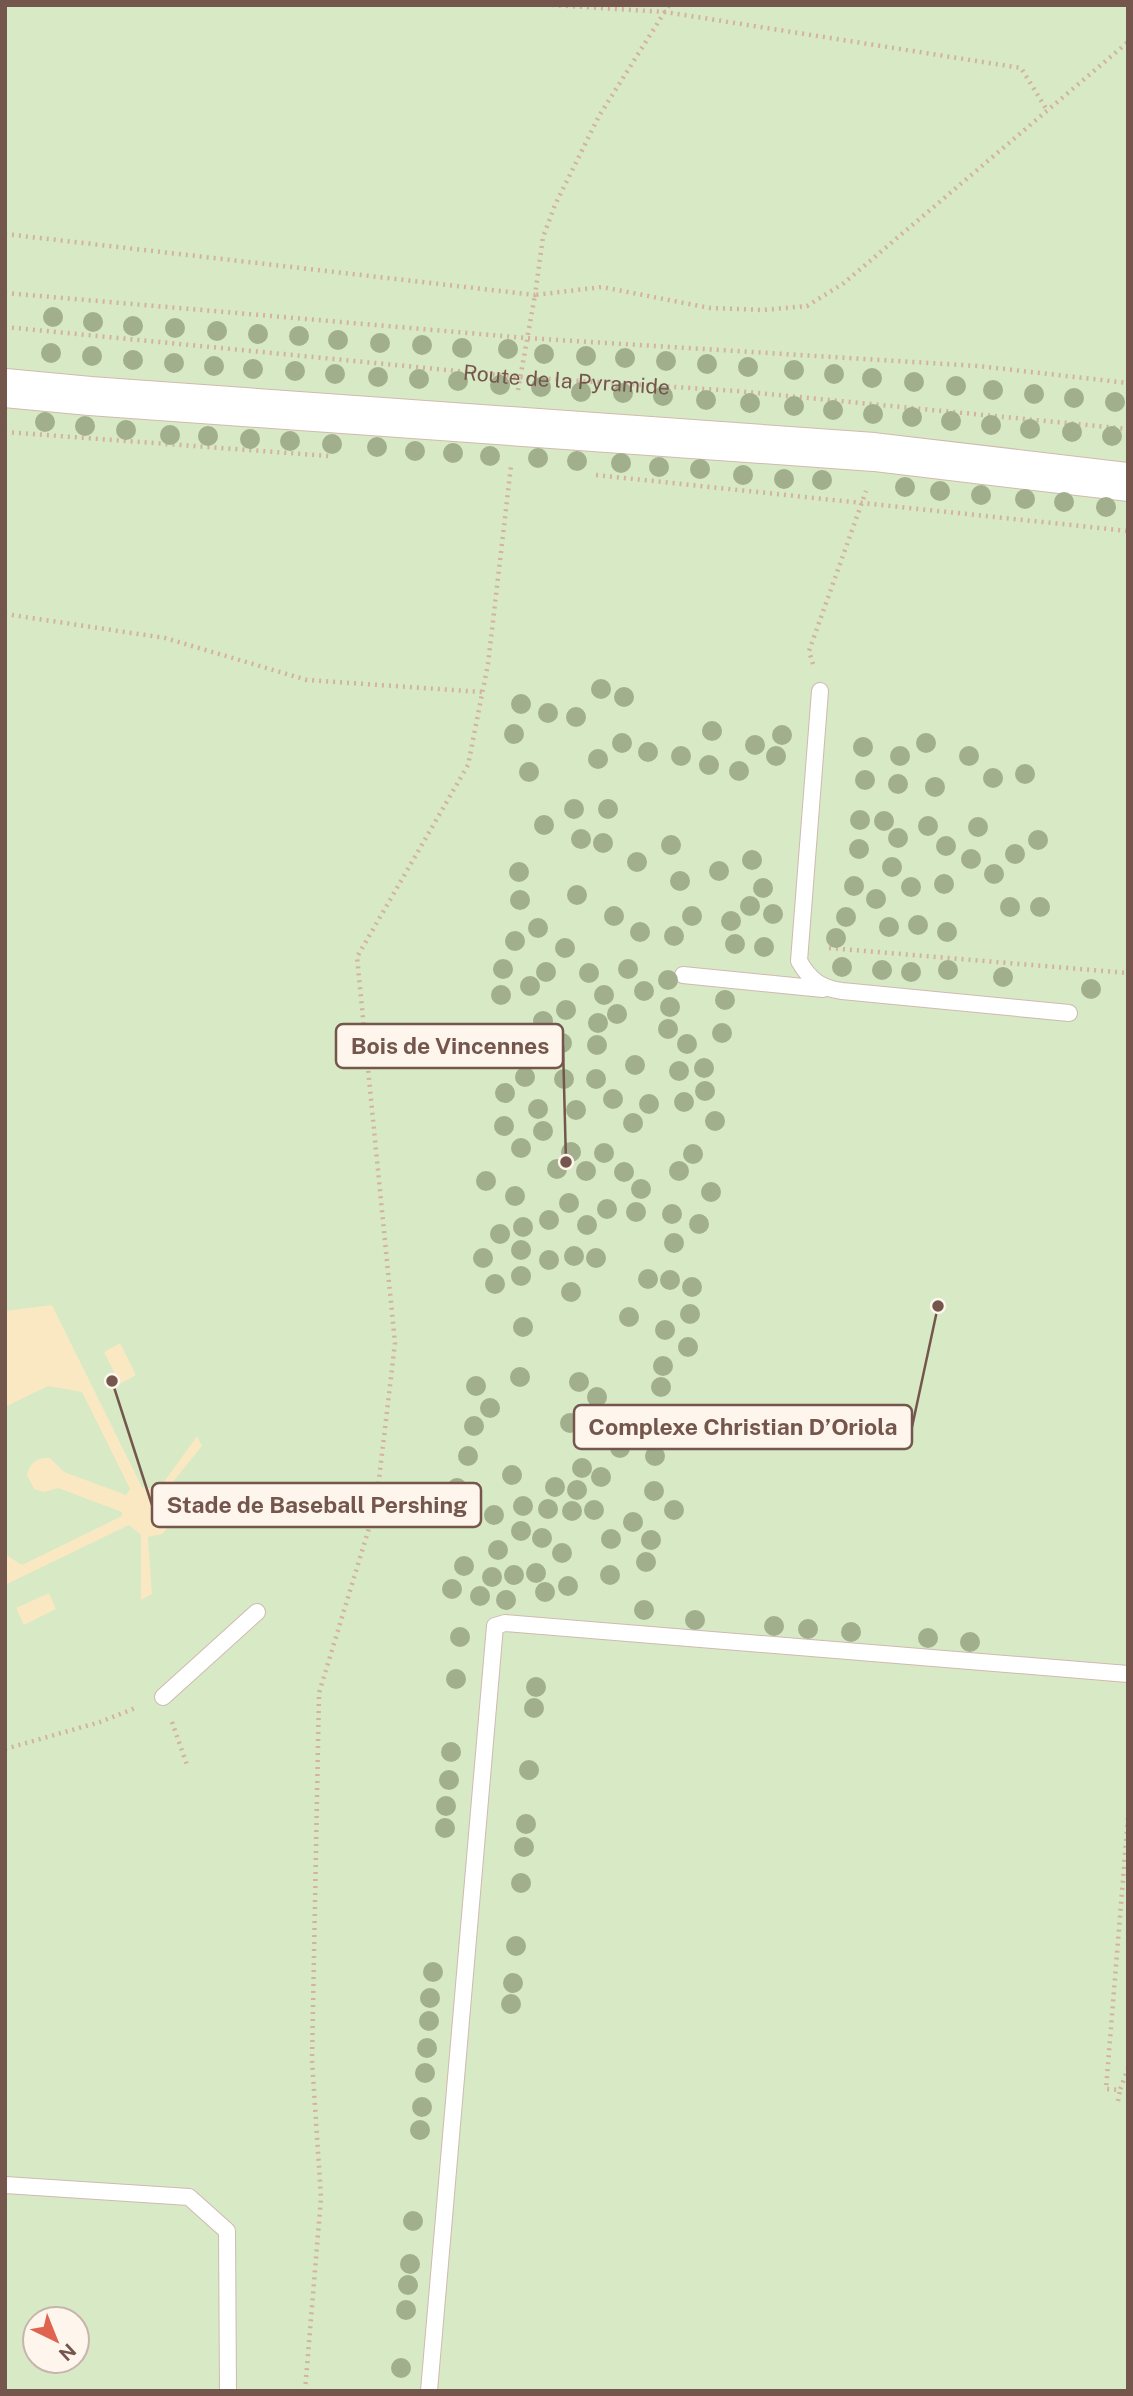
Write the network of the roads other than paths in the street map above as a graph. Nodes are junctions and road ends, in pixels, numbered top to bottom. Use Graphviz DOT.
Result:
graph roads {
  1 [pos="5,388"];
  2 [pos="1128,482"];
  3 [pos="820,691"];
  4 [pos="682,975"];
  5 [pos="826,989"];
  6 [pos="1069,1013"];
  7 [pos="257,1612"];
  8 [pos="1128,1674"];
  9 [pos="163,1697"];
  10 [pos="5,2185"];
  11 [pos="228,2391"];
  12 [pos="429,2391"];
  1 -- 2 [label="street"];
  3 -- 5 [label="lane"];
  4 -- 5 [label="lane"];
  5 -- 6 [label="lane"];
  7 -- 9 [label="lane"];
  8 -- 12 [label="lane"];
  10 -- 11 [label="lane"];
}
